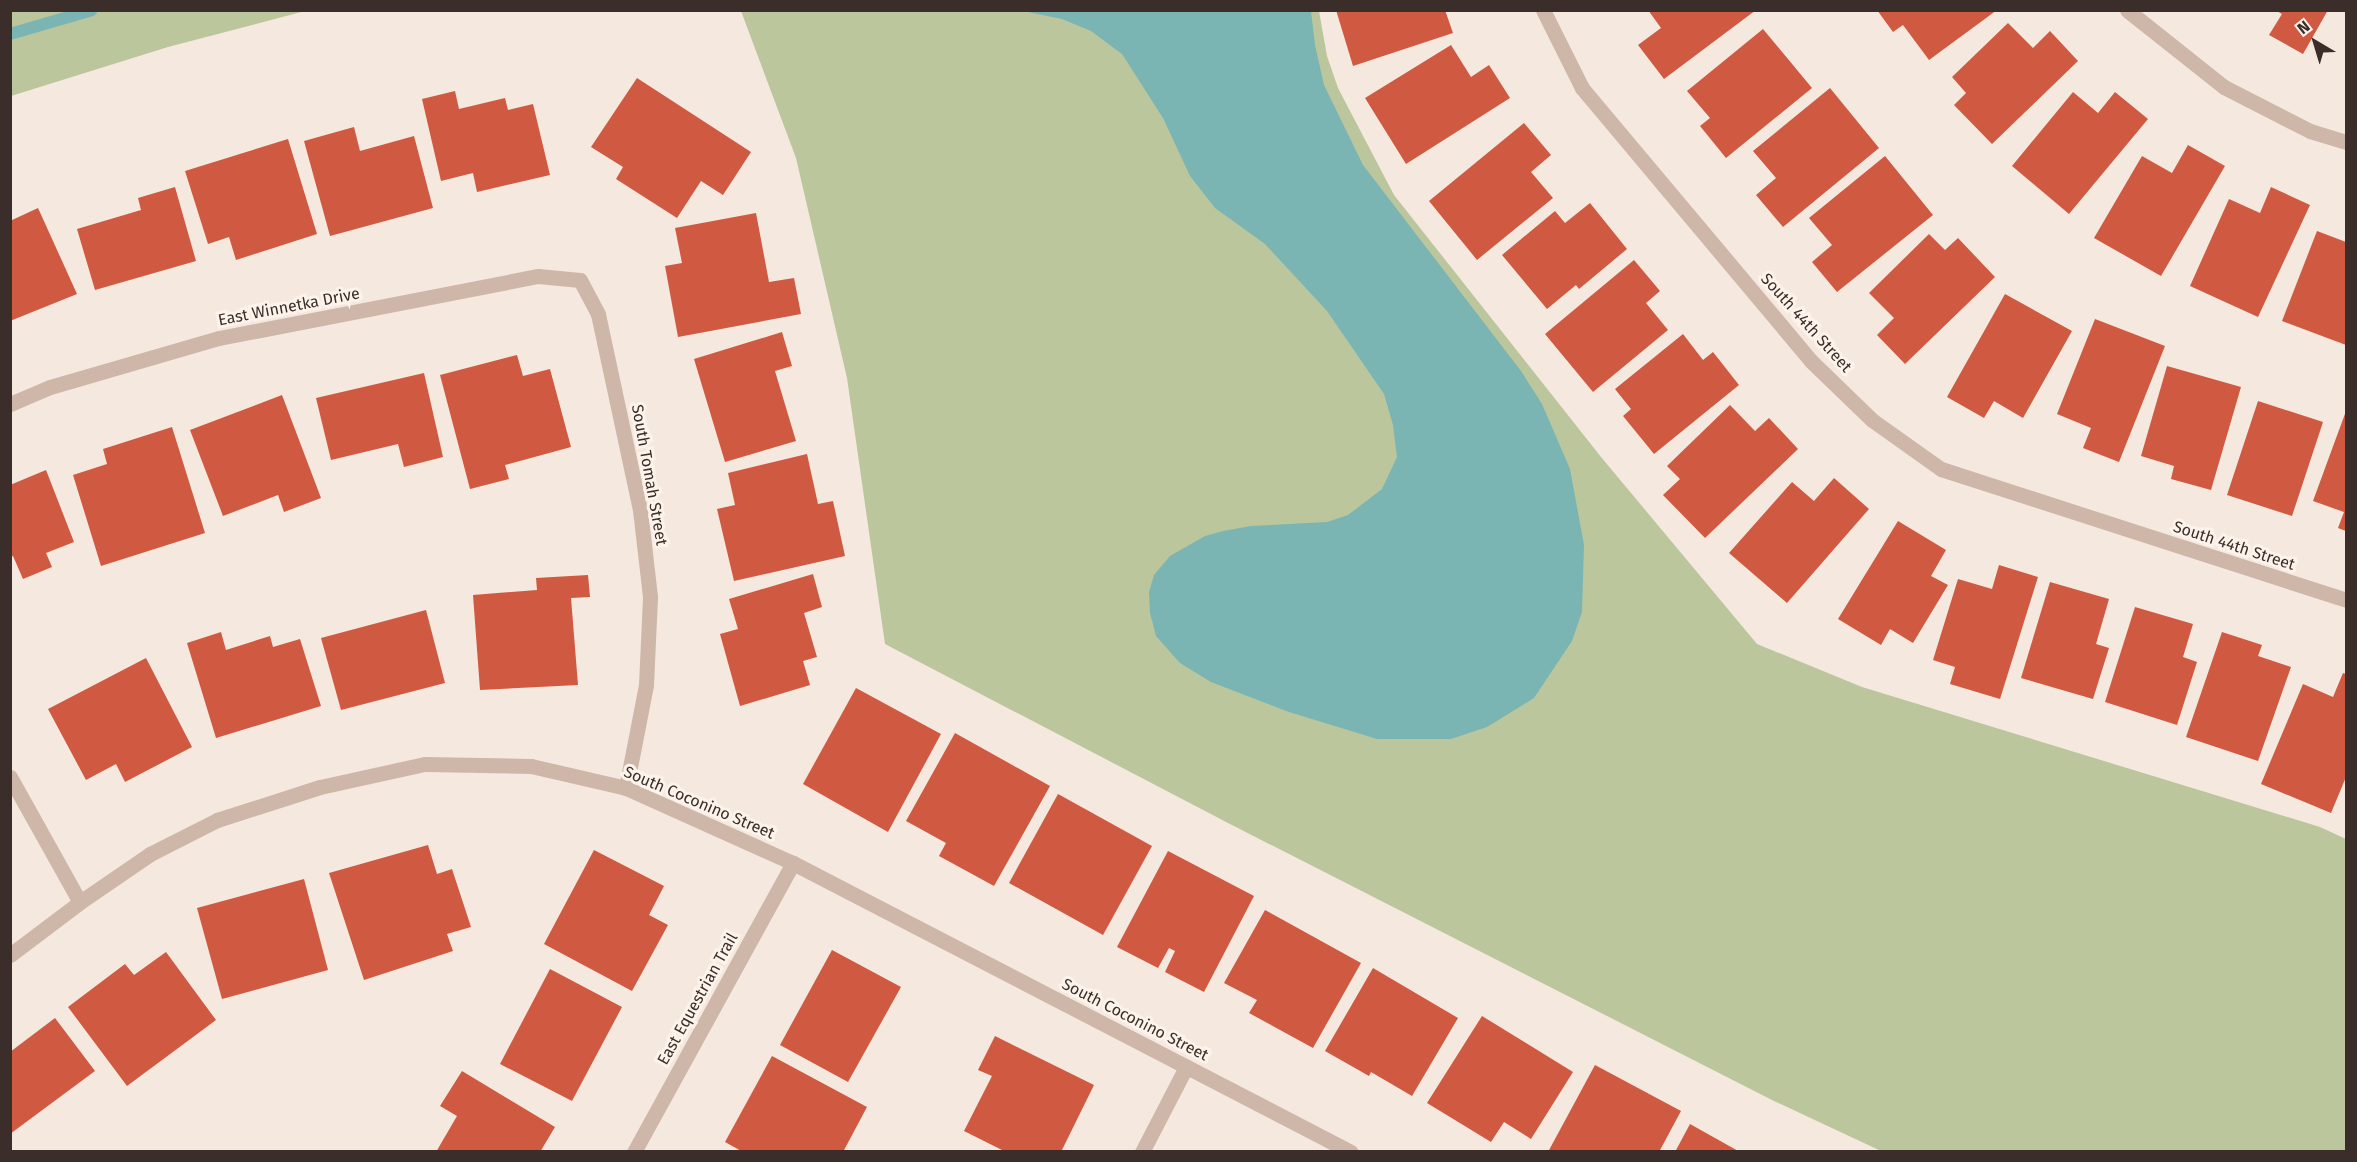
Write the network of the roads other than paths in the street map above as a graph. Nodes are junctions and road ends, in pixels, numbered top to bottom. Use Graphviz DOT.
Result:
graph roads {
  1 [pos="1543,10"];
  2 [pos="2127,10"];
  3 [pos="2346,142"];
  4 [pos="580,280"];
  5 [pos="10,404"];
  6 [pos="2346,600"];
  7 [pos="10,777"];
  8 [pos="627,788"];
  9 [pos="794,863"];
  10 [pos="80,902"];
  11 [pos="10,955"];
  12 [pos="1186,1067"];
  13 [pos="634,1152"];
  14 [pos="1142,1152"];
  15 [pos="1351,1152"];
  1 -- 6 [label="street, South 44th Street"];
  2 -- 3 [label="street"];
  4 -- 5 [label="street, East Winnetka Drive"];
  4 -- 8 [label="street, South Tomah Street"];
  7 -- 10 [label="street"];
  8 -- 9 [label="street, South Coconino Street"];
  8 -- 10 [label="street, South Coconino Street"];
  9 -- 12 [label="street, South Coconino Street"];
  9 -- 13 [label="street, East Equestrian Trail"];
  10 -- 11 [label="street, South Coconino Street"];
  12 -- 14 [label="street"];
  12 -- 15 [label="street, South Coconino Street"];
}
